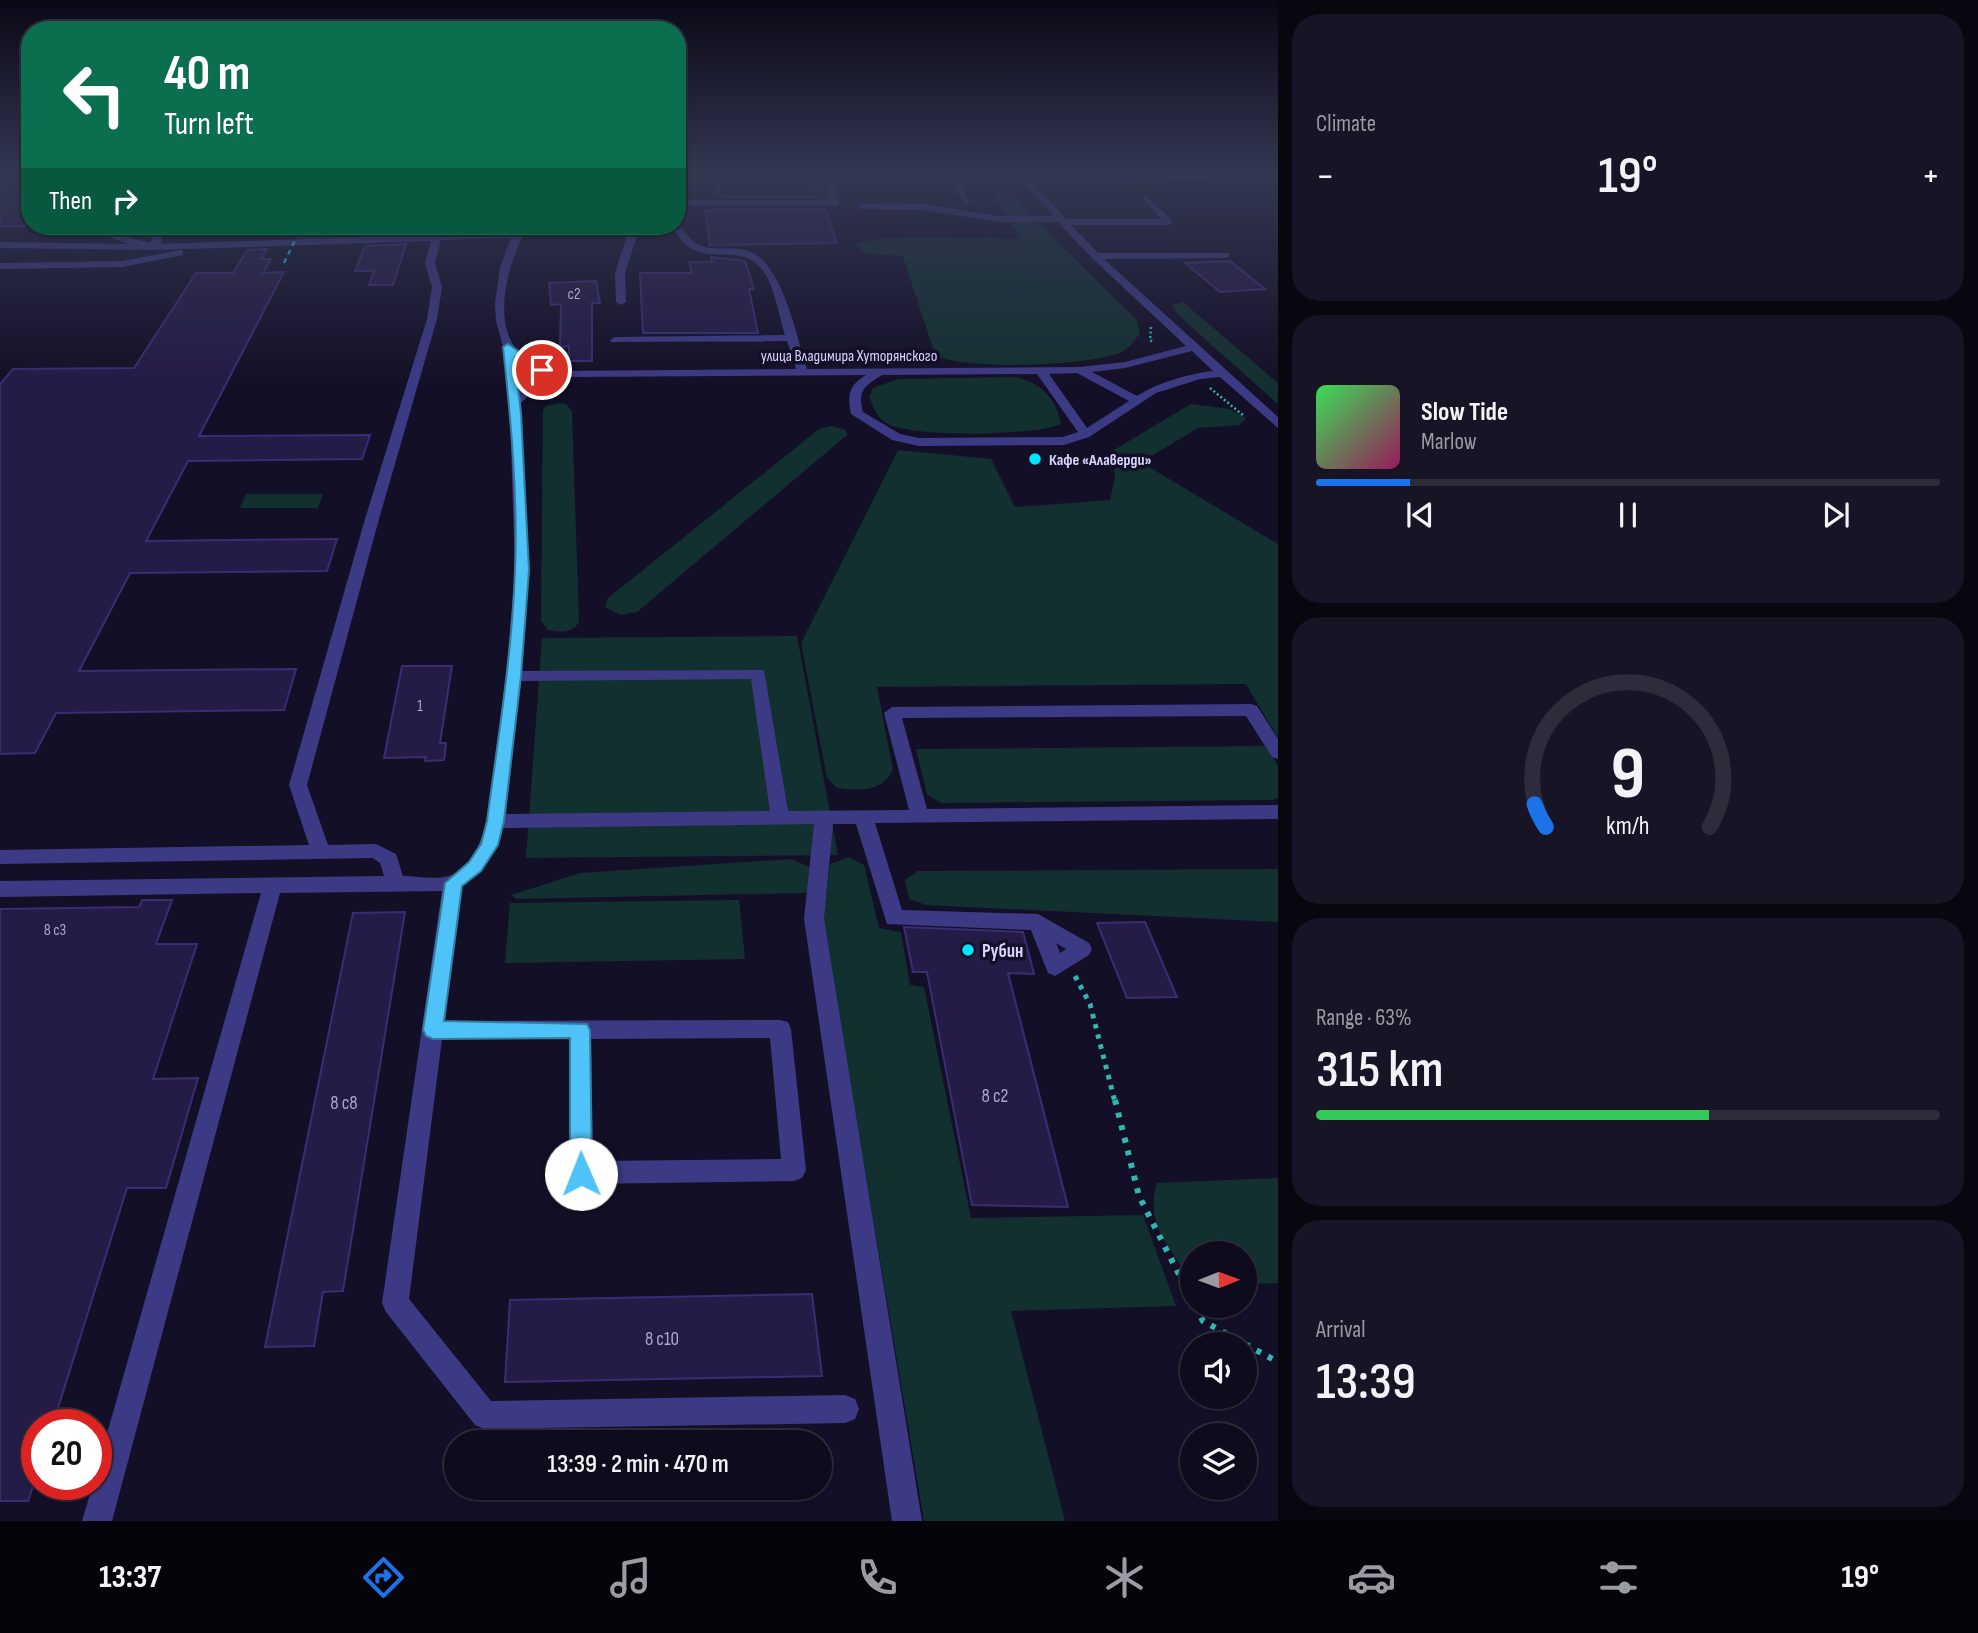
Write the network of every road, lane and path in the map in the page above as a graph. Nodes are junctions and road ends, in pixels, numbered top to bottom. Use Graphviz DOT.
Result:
graph roads {
  1 [pos="144,244"];
  2 [pos="156,244"];
  3 [pos="234,244"];
  4 [pos="436,244"];
  5 [pos="515,244"];
  6 [pos="629,244"];
  7 [pos="694,244"];
  8 [pos="1083,244"];
  9 [pos="0,245"];
  10 [pos="211,246"];
  11 [pos="156,247"];
  12 [pos="1226,255"];
  13 [pos="1095,256"];
  14 [pos="0,266"];
  15 [pos="621,302"];
  16 [pos="792,338"];
  17 [pos="615,340"];
  18 [pos="508,347"];
  19 [pos="1195,347"];
  20 [pos="1079,370"];
  21 [pos="1042,372"];
  22 [pos="803,373"];
  23 [pos="878,373"];
  24 [pos="1222,373"];
  25 [pos="577,375"];
  26 [pos="1136,400"];
  27 [pos="515,402"];
  28 [pos="1278,424"];
  29 [pos="1085,434"];
  30 [pos="514,676"];
  31 [pos="1278,753"];
  32 [pos="1278,812"];
  33 [pos="920,817"];
  34 [pos="824,818"];
  35 [pos="863,818"];
  36 [pos="780,819"];
  37 [pos="496,821"];
  38 [pos="321,852"];
  39 [pos="0,857"];
  40 [pos="453,883"];
  41 [pos="395,884"];
  42 [pos="272,887"];
  43 [pos="0,889"];
  44 [pos="1067,959"];
  45 [pos="433,1030"];
  46 [pos="580,1030"];
  47 [pos="1180,1276"];
  48 [pos="1201,1318"];
  49 [pos="1278,1362"];
  50 [pos="845,1409"];
  51 [pos="97,1521"];
  52 [pos="907,1521"];
  1 -- 11 [label="street"];
  2 -- 11 [label="street"];
  3 -- 10 [label="street"];
  4 -- 38 [label="street"];
  5 -- 18 [label="street"];
  6 -- 15 [label="street"];
  7 -- 16 [label="street"];
  8 -- 13 [label="street"];
  9 -- 11 [label="street"];
  10 -- 11 [label="street"];
  10 -- 14 [label="street"];
  12 -- 13 [label="street"];
  13 -- 19 [label="street"];
  16 -- 17 [label="street"];
  16 -- 22 [label="street"];
  18 -- 25 [label="street, улица Владимира Хуторянского"];
  18 -- 27 [label="street"];
  19 -- 20 [label="street, улица Владимира Хуторянского"];
  19 -- 24 [label="street"];
  20 -- 21 [label="street, улица Владимира Хуторянского"];
  20 -- 26 [label="street"];
  21 -- 23 [label="street, улица Владимира Хуторянского"];
  21 -- 29 [label="street"];
  22 -- 23 [label="street, улица Владимира Хуторянского"];
  22 -- 25 [label="street, улица Владимира Хуторянского"];
  23 -- 29 [label="street"];
  24 -- 26 [label="street"];
  24 -- 28 [label="street"];
  25 -- 27 [label="street"];
  26 -- 29 [label="street"];
  27 -- 30 [label="street"];
  30 -- 36 [label="street"];
  30 -- 37 [label="street"];
  31 -- 33 [label="street"];
  32 -- 33 [label="street"];
  33 -- 35 [label="street"];
  34 -- 35 [label="street"];
  34 -- 36 [label="street"];
  34 -- 52 [label="street"];
  35 -- 44 [label="street"];
  36 -- 37 [label="street"];
  37 -- 40 [label="street"];
  38 -- 39 [label="street"];
  38 -- 41 [label="street"];
  40 -- 41 [label="street"];
  40 -- 45 [label="street"];
  41 -- 42 [label="street"];
  42 -- 43 [label="street"];
  42 -- 51 [label="street"];
  44 -- 47 [label="path"];
  45 -- 46 [label="street"];
  45 -- 50 [label="street"];
  46 -- 46 [label="street"];
  48 -- 49 [label="path"];
}
